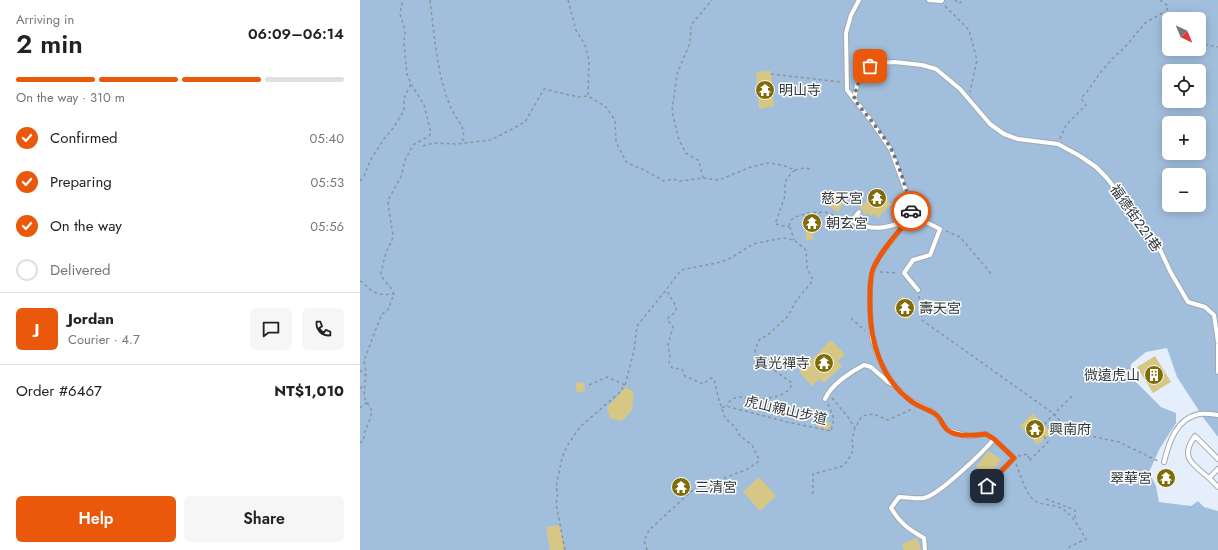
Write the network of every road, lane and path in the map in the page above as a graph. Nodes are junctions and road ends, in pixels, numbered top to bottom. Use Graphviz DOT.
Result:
graph roads {
  1 [pos="401,0"];
  2 [pos="430,0"];
  3 [pos="568,0"];
  4 [pos="712,0"];
  5 [pos="859,0"];
  6 [pos="929,0"];
  7 [pos="955,0"];
  8 [pos="963,0"];
  9 [pos="1160,0"];
  10 [pos="941,1"];
  11 [pos="1164,12"];
  12 [pos="1162,13"];
  13 [pos="1206,44"];
  14 [pos="1218,47"];
  15 [pos="772,74"];
  16 [pos="847,82"];
  17 [pos="411,84"];
  18 [pos="588,96"];
  19 [pos="969,98"];
  20 [pos="854,99"];
  21 [pos="462,143"];
  22 [pos="1058,144"];
  23 [pos="423,146"];
  24 [pos="811,169"];
  25 [pos="795,170"];
  26 [pos="703,178"];
  27 [pos="360,181"];
  28 [pos="859,212"];
  29 [pos="912,214"];
  30 [pos="907,221"];
  31 [pos="853,222"];
  32 [pos="789,227"];
  33 [pos="940,229"];
  34 [pos="794,240"];
  35 [pos="872,271"];
  36 [pos="904,273"];
  37 [pos="992,276"];
  38 [pos="360,281"];
  39 [pos="666,290"];
  40 [pos="918,290"];
  41 [pos="394,294"];
  42 [pos="851,318"];
  43 [pos="872,338"];
  44 [pos="1218,342"];
  45 [pos="1218,345"];
  46 [pos="360,370"];
  47 [pos="1218,372"];
  48 [pos="365,374"];
  49 [pos="364,385"];
  50 [pos="589,385"];
  51 [pos="625,385"];
  52 [pos="894,385"];
  53 [pos="360,388"];
  54 [pos="828,393"];
  55 [pos="1074,394"];
  56 [pos="825,399"];
  57 [pos="910,400"];
  58 [pos="368,402"];
  59 [pos="726,406"];
  60 [pos="360,408"];
  61 [pos="721,409"];
  62 [pos="1054,414"];
  63 [pos="1218,415"];
  64 [pos="855,428"];
  65 [pos="994,439"];
  66 [pos="360,443"];
  67 [pos="1014,458"];
  68 [pos="1218,458"];
  69 [pos="1164,462"];
  70 [pos="1218,469"];
  71 [pos="977,474"];
  72 [pos="1209,478"];
  73 [pos="1218,486"];
  74 [pos="814,494"];
  75 [pos="1046,499"];
  76 [pos="1075,521"];
  77 [pos="565,550"];
  78 [pos="647,550"];
  79 [pos="925,550"];
  80 [pos="1068,550"];
  1 -- 17 [label="path"];
  2 -- 21 [label="path"];
  3 -- 18 [label="path"];
  4 -- 26 [label="path"];
  5 -- 16 [label="lane"];
  6 -- 10 [label="lane"];
  7 -- 8 [label="path"];
  9 -- 11 [label="path"];
  10 -- 19 [label="path"];
  12 -- 22 [label="path"];
  13 -- 14 [label="path"];
  15 -- 16 [label="path"];
  16 -- 20 [label="lane"];
  17 -- 27 [label="path"];
  17 -- 41 [label="path"];
  18 -- 21 [label="path"];
  18 -- 26 [label="path"];
  19 -- 20 [label="lane, 福德街221巷"];
  19 -- 22 [label="lane, 福德街221巷"];
  20 -- 29 [label="lane"];
  21 -- 23 [label="path"];
  22 -- 44 [label="lane, 福德街221巷"];
  24 -- 25 [label="path"];
  25 -- 26 [label="path"];
  25 -- 32 [label="path"];
  28 -- 31 [label="lane"];
  29 -- 30 [label="lane"];
  29 -- 33 [label="lane"];
  30 -- 31 [label="lane"];
  30 -- 35 [label="lane"];
  31 -- 32 [label="path"];
  32 -- 34 [label="path"];
  33 -- 36 [label="lane"];
  33 -- 37 [label="path"];
  34 -- 39 [label="path"];
  34 -- 59 [label="path, 虎山親山步道"];
  35 -- 36 [label="path"];
  35 -- 43 [label="lane"];
  36 -- 40 [label="lane"];
  38 -- 41 [label="path"];
  39 -- 51 [label="path"];
  39 -- 61 [label="path"];
  40 -- 62 [label="path"];
  41 -- 48 [label="path"];
  42 -- 43 [label="path"];
  43 -- 52 [label="lane"];
  45 -- 47 [label="lane"];
  46 -- 48 [label="path"];
  48 -- 49 [label="path"];
  49 -- 53 [label="path"];
  49 -- 58 [label="path"];
  50 -- 51 [label="path"];
  51 -- 77 [label="path"];
  52 -- 54 [label="lane"];
  52 -- 57 [label="lane"];
  54 -- 56 [label="lane"];
  54 -- 64 [label="path"];
  55 -- 62 [label="path"];
  56 -- 59 [label="path, 虎山親山步道"];
  57 -- 64 [label="path"];
  57 -- 65 [label="lane"];
  58 -- 60 [label="path"];
  58 -- 66 [label="path"];
  59 -- 61 [label="path, 虎山親山步道"];
  61 -- 78 [label="path, 虎山親山步道"];
  62 -- 67 [label="path"];
  62 -- 69 [label="path"];
  63 -- 69 [label="lane"];
  64 -- 74 [label="path"];
  65 -- 67 [label="lane"];
  65 -- 79 [label="lane"];
  67 -- 71 [label="lane"];
  67 -- 76 [label="path"];
  68 -- 72 [label="lane"];
  70 -- 72 [label="lane"];
  72 -- 73 [label="lane"];
  75 -- 76 [label="path"];
  76 -- 80 [label="path"];
}
